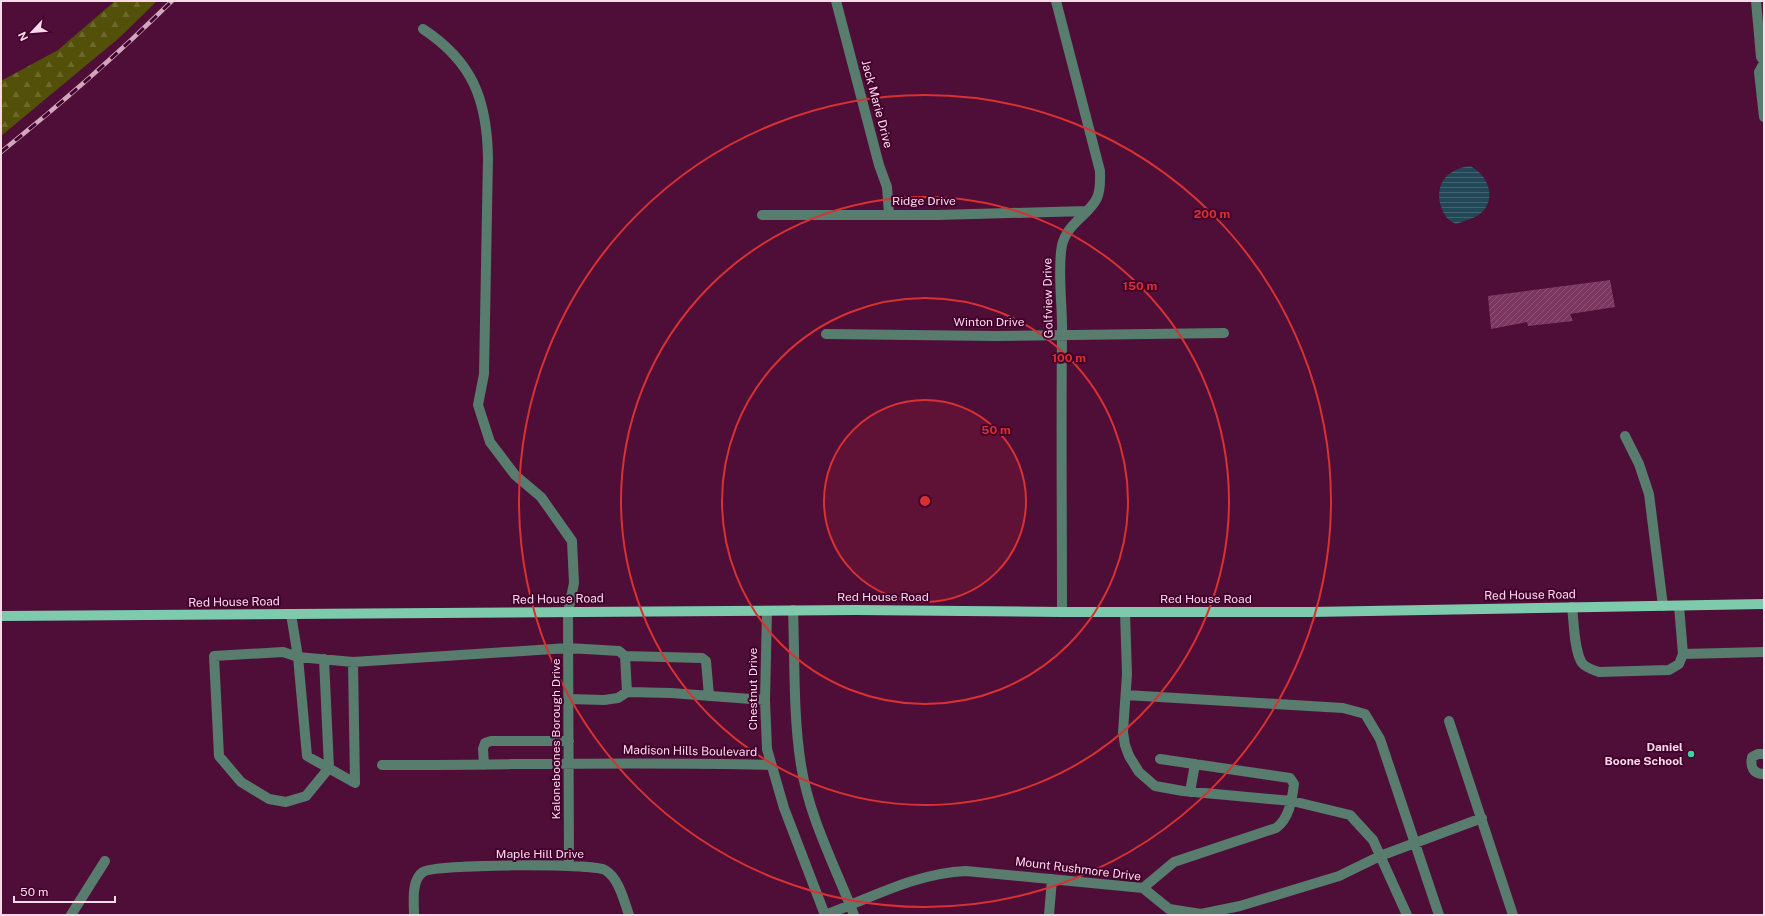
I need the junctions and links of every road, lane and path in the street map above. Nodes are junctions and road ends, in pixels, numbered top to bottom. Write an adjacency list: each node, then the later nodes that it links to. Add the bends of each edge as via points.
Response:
1 (836, 1): 8 (street, Jack Marie Drive, via 884,177)
2 (1056, 1): 7 (street, Golfview Drive, via 1100,171 1097,199)
3 (1756, 1): 5 (street, via 1761,57)
4 (423, 29): 20 (street, Kaloneboones Borough Drive, via 458,58 482,101 488,158 484,374 478,405 490,442 515,475 541,497 572,541 574,583)
5 (1764, 62): 6 (street, via 1759,72)
6 (1764, 117)
7 (1086, 211): 8 (street, Ridge Drive); 12 (street, Golfview Drive, via 1071,227 1061,249)
8 (889, 214): 9 (street, Ridge Drive)
9 (762, 215)
10 (1224, 333): 12 (street, Winton Drive)
11 (826, 334): 12 (street, Winton Drive)
12 (1062, 335): 21 (street, Golfview Drive)
13 (1625, 436): 15 (street, via 1640,464 1649,494)
14 (1764, 604): 16 (main road, Red House Road)
15 (1663, 606): 16 (main road, Red House Road); 17 (main road, Red House Road)
16 (1679, 606): 27 (street)
17 (1572, 607): 22 (main road, Red House Road, via 1311,612); 27 (street, via 1577,650 1582,663 1590,670 1669,670 1678,664)
18 (793, 610): 19 (main road, Red House Road); 21 (main road, Red House Road); 57 (street, via 797,733 801,766 817,821)
19 (767, 611): 20 (main road, Red House Road); 36 (street, Chestnut Drive)
20 (568, 612): 23 (main road, Red House Road); 25 (street, Kaloneboones Borough Drive)
21 (1062, 612): 22 (main road, Red House Road)
22 (1125, 612): 33 (street)
23 (291, 614): 24 (main road, Red House Road); 29 (street)
24 (1, 616)
25 (568, 648): 28 (street, via 619,651); 31 (street); 35 (street, Kaloneboones Borough Drive)
26 (1764, 652): 27 (street)
27 (1683, 654)
28 (625, 656): 32 (street); 34 (street, via 702,658 706,661)
29 (298, 657): 30 (street); 46 (street, via 307,756); 46 (street, via 283,652 214,656 219,756 241,782 269,799 286,802 306,796)
30 (324, 659): 31 (street); 46 (street)
31 (353, 662): 46 (street, via 355,783)
32 (627, 692): 34 (street); 35 (street, via 618,698 604,700)
33 (1126, 695): 48 (street, via 1125,745 1138,772 1155,786); 51 (street, via 1343,708 1365,714 1380,739)
34 (709, 696): 36 (street)
35 (569, 699): 38 (street, Kaloneboones Borough Drive)
36 (765, 700): 45 (street, Chestnut Drive, via 767,749)
37 (1449, 721): 50 (street)
38 (569, 741): 41 (street, Kaloneboones Borough Drive); 44 (street, via 491,741 486,743 483,749)
39 (1764, 754): 47 (street, via 1752,757 1751,764 1753,770)
40 (1160, 759): 42 (street)
41 (569, 764): 44 (street, Madison Hills Boulevard); 45 (street, Madison Hills Boulevard); 54 (street, Kaloneboones Borough Drive)
42 (1195, 764): 48 (street); 49 (street, via 1290,778 1294,784)
43 (382, 765): 44 (street, Madison Hills Boulevard)
44 (484, 765)
45 (771, 765): 61 (street, Madison Hills Boulevard, via 791,829)
46 (329, 768)
47 (1764, 774)
48 (1190, 792): 49 (street)
49 (1292, 801): 52 (street, via 1350,815 1372,840); 56 (street, via 1283,824 1174,862)
50 (1482, 818): 51 (street, Mount Rushmore Drive); 65 (street)
51 (1415, 844): 52 (street, Mount Rushmore Drive); 64 (street)
52 (1380, 856): 56 (street, Mount Rushmore Drive, via 1339,876 1240,906 1201,914 1169,909); 63 (street)
53 (105, 861): 58 (street)
54 (569, 866): 59 (street, Maple Hill Drive, via 434,868 423,872 415,885); 60 (street, Maple Hill Drive, via 605,870 612,877)
55 (1052, 879): 56 (street, Mount Rushmore Drive); 57 (street, Mount Rushmore Drive, via 981,872 952,872 926,877); 62 (street)
56 (1143, 888)
57 (852, 910): 61 (street, Mount Rushmore Drive)
58 (71, 915)
59 (414, 915)
60 (630, 915)
61 (825, 915)
62 (1048, 915)
63 (1407, 915)
64 (1439, 915)
65 (1513, 915)

